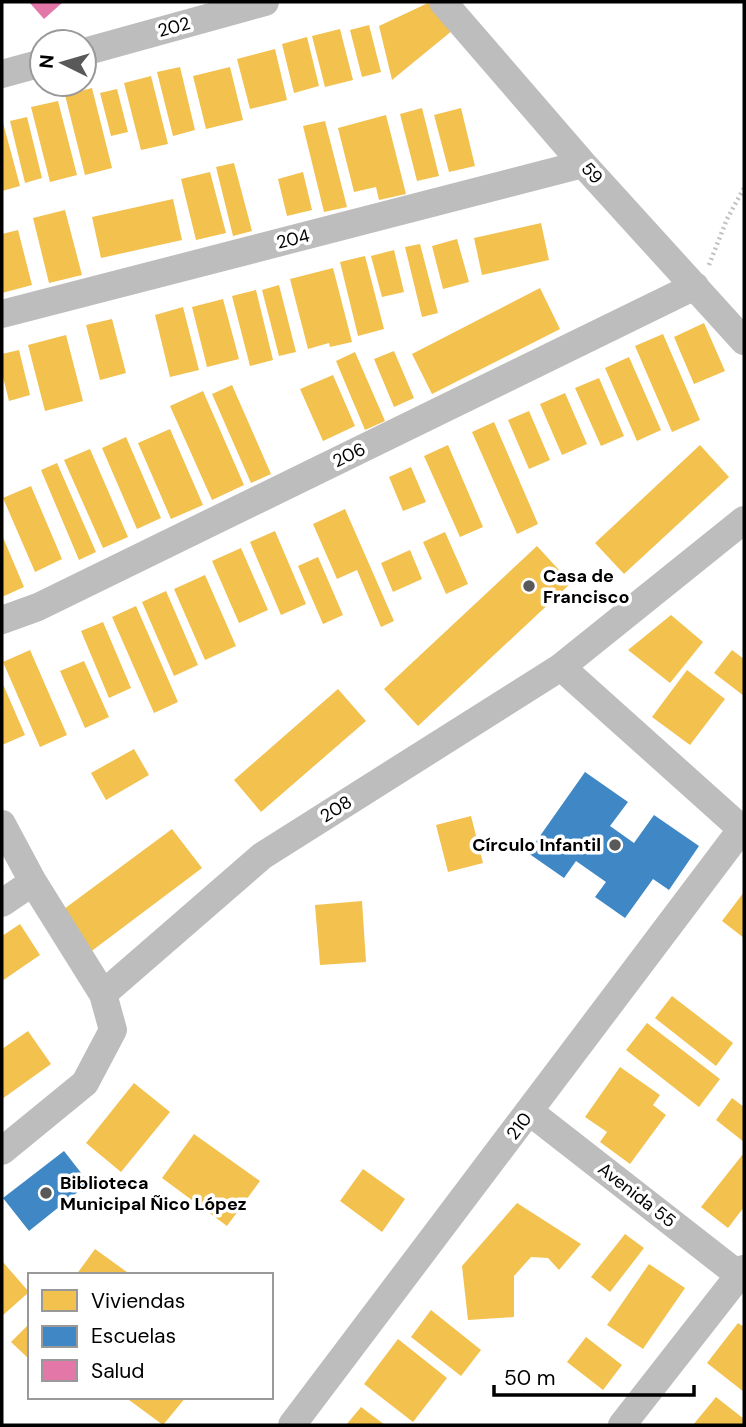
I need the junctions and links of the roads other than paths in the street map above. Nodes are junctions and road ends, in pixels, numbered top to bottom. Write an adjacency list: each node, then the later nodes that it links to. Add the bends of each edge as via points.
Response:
1 (265, 2): 3 (street, 202)
2 (443, 2): 6 (street, 59)
3 (98, 48)
4 (28, 67): 5 (street)
5 (2, 74)
6 (583, 164): 7 (street, 59); 8 (street, 204)
7 (695, 286): 9 (street, 59); 11 (street, 206, via 38,607)
8 (2, 314)
9 (744, 341)
10 (744, 520): 12 (street, 208)
11 (2, 620)
12 (561, 667): 14 (street); 17 (street, 208, via 262,856)
13 (2, 824): 15 (street)
14 (743, 829): 18 (street, 210)
15 (33, 882): 16 (street); 17 (street)
16 (2, 903)
17 (103, 994): 19 (street, via 113,1030 85,1083)
18 (530, 1112): 20 (street, Avenida 55); 21 (street, 210)
19 (2, 1151)
20 (743, 1275): 22 (street)
21 (292, 1425)
22 (622, 1425)

